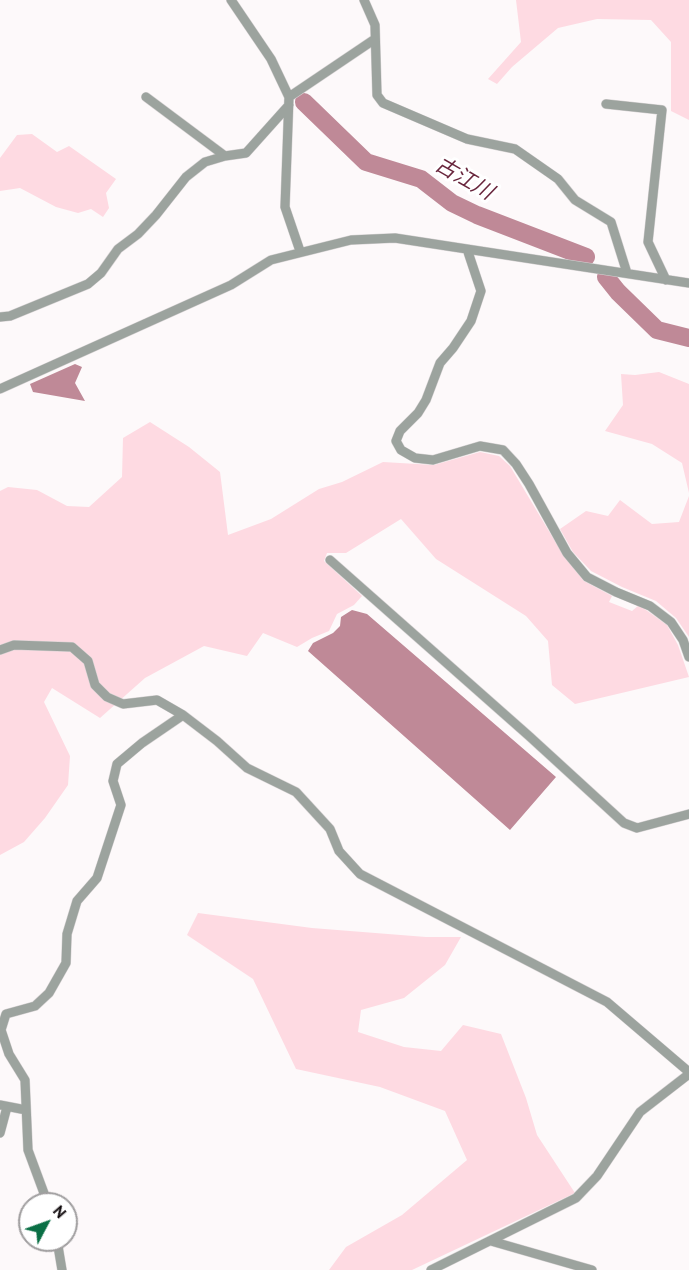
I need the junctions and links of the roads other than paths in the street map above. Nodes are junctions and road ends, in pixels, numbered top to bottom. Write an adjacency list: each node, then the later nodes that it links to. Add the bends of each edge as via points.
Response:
1 (231, 0): 5 (street, via 271,59)
2 (364, 0): 3 (street, via 375,25)
3 (375, 39): 5 (street); 10 (street, via 376,95 383,103 467,139 515,149 558,179 575,200 611,222)
4 (146, 97): 7 (street)
5 (289, 101): 7 (street, via 246,153); 9 (street, via 285,207)
6 (606, 104): 11 (street, via 662,110 648,242)
7 (225, 156): 13 (street, via 205,162 186,177 156,215 118,249 88,284)
8 (467, 249): 9 (street, via 395,238 351,240); 10 (street); 17 (street, via 481,291 471,321 441,363 418,413 400,431 396,441 401,450 415,458 433,460 480,446 502,450 516,464 567,553 587,577 657,611 671,622)
9 (300, 252): 14 (street, via 271,260 231,285)
10 (627, 273): 11 (street)
11 (666, 280): 12 (street)
12 (689, 283)
13 (0, 317)
14 (2, 385)
15 (330, 560): 19 (street, via 624,823 637,828)
16 (0, 650): 18 (street, via 14,645 72,647 88,661 95,685 107,697 123,704 157,700)
17 (689, 657)
18 (183, 715): 20 (street, via 247,768 296,792 330,829 339,851 360,874 607,1002); 22 (street, via 117,764 113,781 121,805 97,878 77,901 67,934 66,963 49,993 35,1006 6,1014 1,1030 25,1080)
19 (689, 814)
20 (689, 1073): 25 (street, via 640,1112 597,1176 576,1198)
21 (4, 1106): 22 (street); 23 (street)
22 (26, 1110): 24 (street, via 28,1150)
23 (0, 1133)
24 (44, 1192)
25 (490, 1241): 28 (street); 29 (street)
26 (59, 1252): 27 (street)
27 (62, 1270)
28 (431, 1270)
29 (592, 1270)

